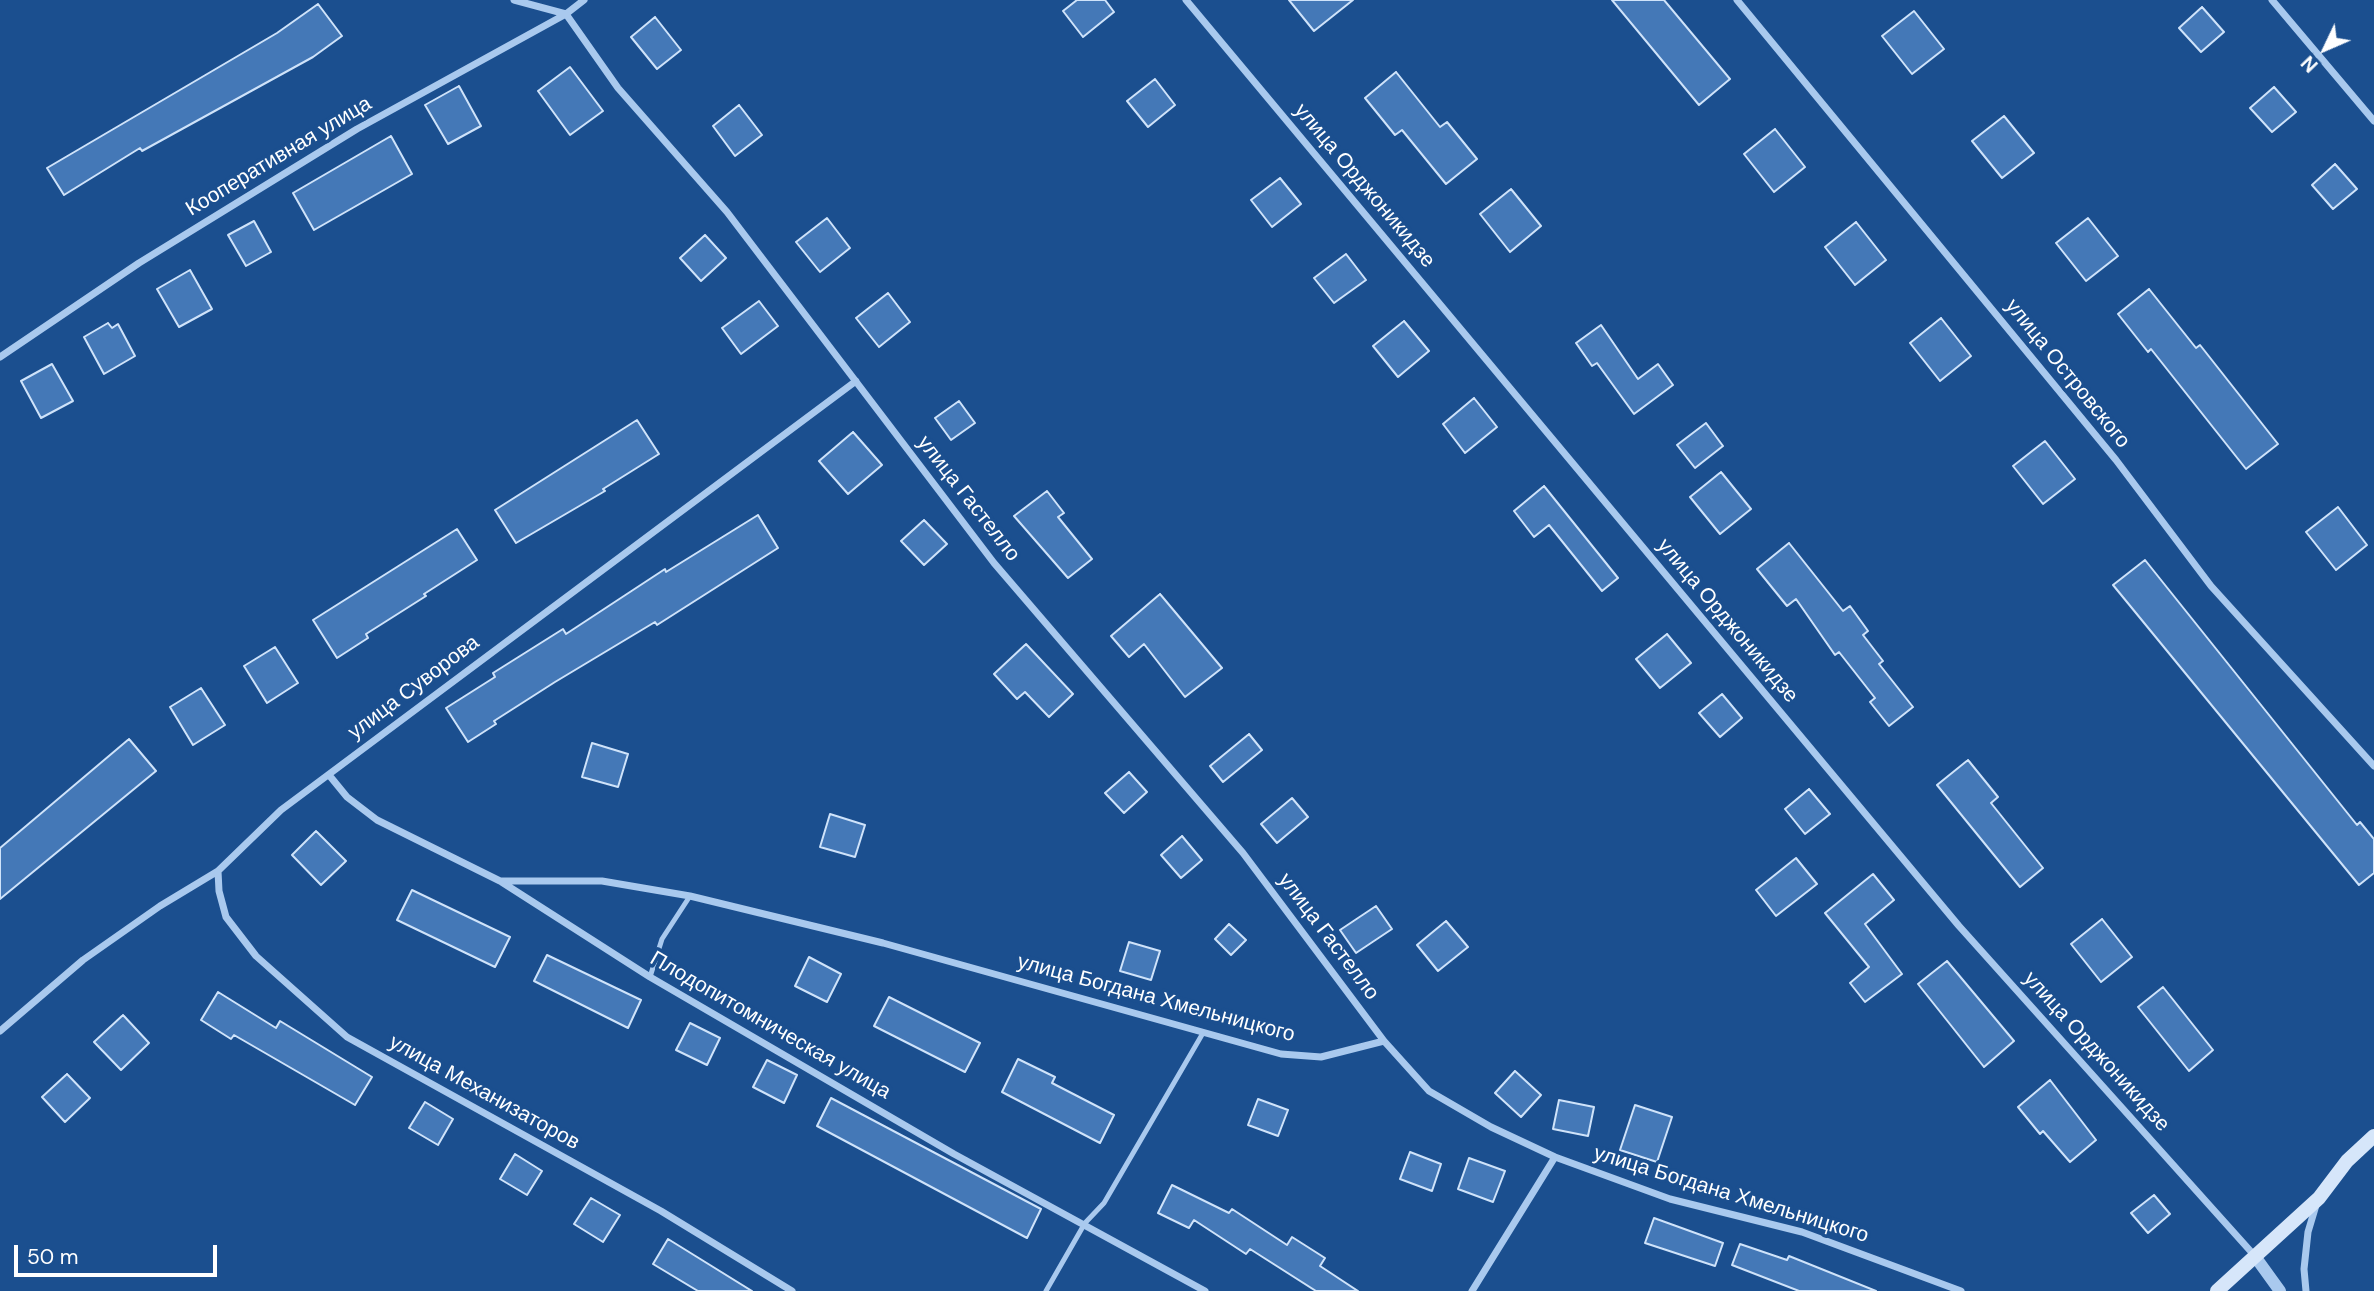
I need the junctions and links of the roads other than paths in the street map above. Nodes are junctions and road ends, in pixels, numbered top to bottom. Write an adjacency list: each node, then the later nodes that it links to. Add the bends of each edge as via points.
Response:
1 (514, 0): 6 (street)
2 (584, 0): 6 (street, Кооперативная улица)
3 (1186, 0): 23 (street, улица Орджоникидзе, via 1959,926)
4 (1737, 0): 10 (street, улица Островского, via 2116,460 2211,586)
5 (2272, 0): 7 (street)
6 (566, 14): 8 (street, Кооперативная улица, via 357,129 139,263); 9 (street, улица Гастелло, via 618,88 727,212)
7 (2374, 121)
8 (0, 357)
9 (856, 381): 11 (street, улица Суворова); 18 (street, улица Гастелло, via 994,563 1243,853)
10 (2374, 766)
11 (329, 775): 12 (street, улица Суворова, via 281,810); 13 (street, Плодопитомническая улица, via 347,797 377,820)
12 (218, 872): 16 (street, улица Суворова, via 83,960); 24 (street, улица Механизаторов, via 226,916 257,956 347,1037 661,1212)
13 (500, 881): 14 (street, улица Богдана Хмельницкого, via 602,881); 15 (street, Плодопитомническая улица)
14 (690, 896): 15 (lane, via 662,939); 17 (street, улица Богдана Хмельницкого, via 883,943)
15 (650, 977): 22 (street, Плодопитомническая улица, via 954,1154)
16 (0, 1031)
17 (1203, 1033): 18 (street, улица Богдана Хмельницкого, via 1281,1054 1321,1057); 22 (lane, via 1104,1203)
18 (1384, 1041): 20 (street, улица Богдана Хмельницкого, via 1429,1091 1491,1128)
19 (2374, 1136): 21 (main road, via 2347,1161)
20 (1555, 1157): 27 (street); 28 (street, улица Богдана Хмельницкого, via 1670,1199 1802,1232)
21 (2319, 1198): 23 (main road); 31 (street, via 2308,1232)
22 (1085, 1223): 25 (lane); 26 (street, Плодопитомническая улица)
23 (2253, 1255): 29 (main road); 30 (street)
24 (792, 1291)
25 (1046, 1291)
26 (1205, 1291)
27 (1472, 1291)
28 (1961, 1291)
29 (2217, 1291)
30 (2280, 1291)
31 (2306, 1291)

